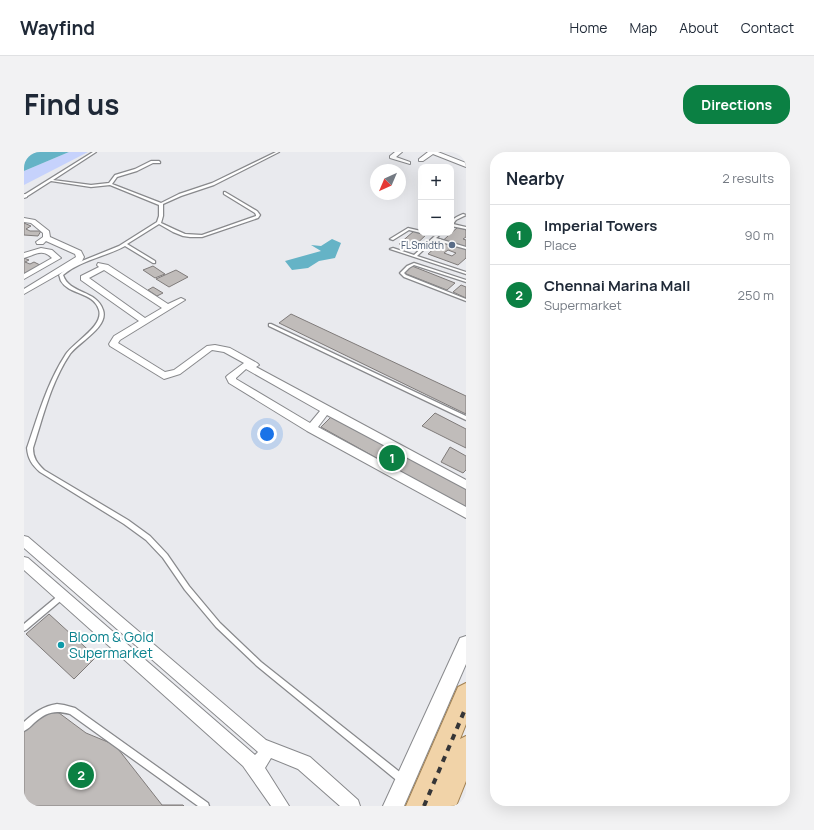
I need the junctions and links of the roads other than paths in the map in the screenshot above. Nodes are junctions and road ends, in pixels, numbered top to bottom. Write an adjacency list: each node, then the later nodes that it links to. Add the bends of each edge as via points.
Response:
1 (95, 152): 9 (lane)
2 (278, 152): 13 (lane, via 214,184)
3 (399, 152): 7 (street, via 392,157)
4 (433, 152): 5 (street); 8 (street)
5 (421, 160)
6 (159, 162): 10 (lane, via 152,162 116,176)
7 (408, 163)
8 (466, 165)
9 (50, 180): 10 (lane, via 91,186); 12 (lane)
10 (110, 184): 13 (lane)
11 (224, 194): 17 (lane, via 256,212 257,217 194,237)
12 (24, 196)
13 (161, 204): 17 (lane)
14 (464, 215): 16 (lane)
15 (24, 220): 22 (street, via 42,226 47,232)
16 (454, 221)
17 (159, 223): 25 (lane)
18 (454, 226): 19 (lane)
19 (466, 228)
20 (418, 231): 23 (lane, via 411,229)
21 (437, 236): 24 (lane)
22 (46, 238): 28 (street); 34 (street, via 78,253 80,257)
23 (392, 239)
24 (435, 239): 26 (lane); 29 (lane)
25 (124, 244): 30 (lane); 58 (lane, via 76,265 61,275 65,284 95,299 102,314 100,321 88,335 68,353 30,448 30,456 42,471 148,538 228,635 259,664)
26 (466, 248)
27 (392, 249): 29 (lane)
28 (26, 252): 32 (street, via 44,249 57,258)
29 (415, 256): 31 (lane)
30 (154, 262)
31 (466, 273)
32 (24, 278)
33 (466, 281): 36 (lane, via 414,264 402,273)
34 (24, 292)
35 (181, 300): 37 (street)
36 (466, 300)
37 (167, 307): 38 (street); 38 (street, via 103,266 84,278)
38 (144, 321): 43 (street, via 117,338 113,344 164,376 177,372 210,348 219,346)
39 (270, 325): 41 (lane)
40 (326, 410): 42 (street); 42 (street, via 247,366 230,377 232,381); 44 (street)
41 (466, 418)
42 (311, 428): 45 (street)
43 (466, 480)
44 (466, 484)
45 (466, 513)
46 (24, 541): 49 (street)
47 (24, 562): 48 (street)
48 (62, 596): 50 (lane); 51 (street)
49 (117, 621): 51 (street); 56 (street)
50 (24, 628)
51 (105, 633): 57 (street)
52 (466, 644): 58 (street)
53 (466, 695): 63 (main road)
54 (24, 727): 59 (lane, via 51,707 72,711)
55 (466, 749): 64 (main road)
56 (268, 750): 57 (street); 61 (street, via 304,763)
57 (256, 767): 60 (street)
58 (405, 781): 62 (street)
59 (205, 806)
60 (281, 806)
61 (352, 806)
62 (393, 806)
63 (419, 806)
64 (443, 806)

